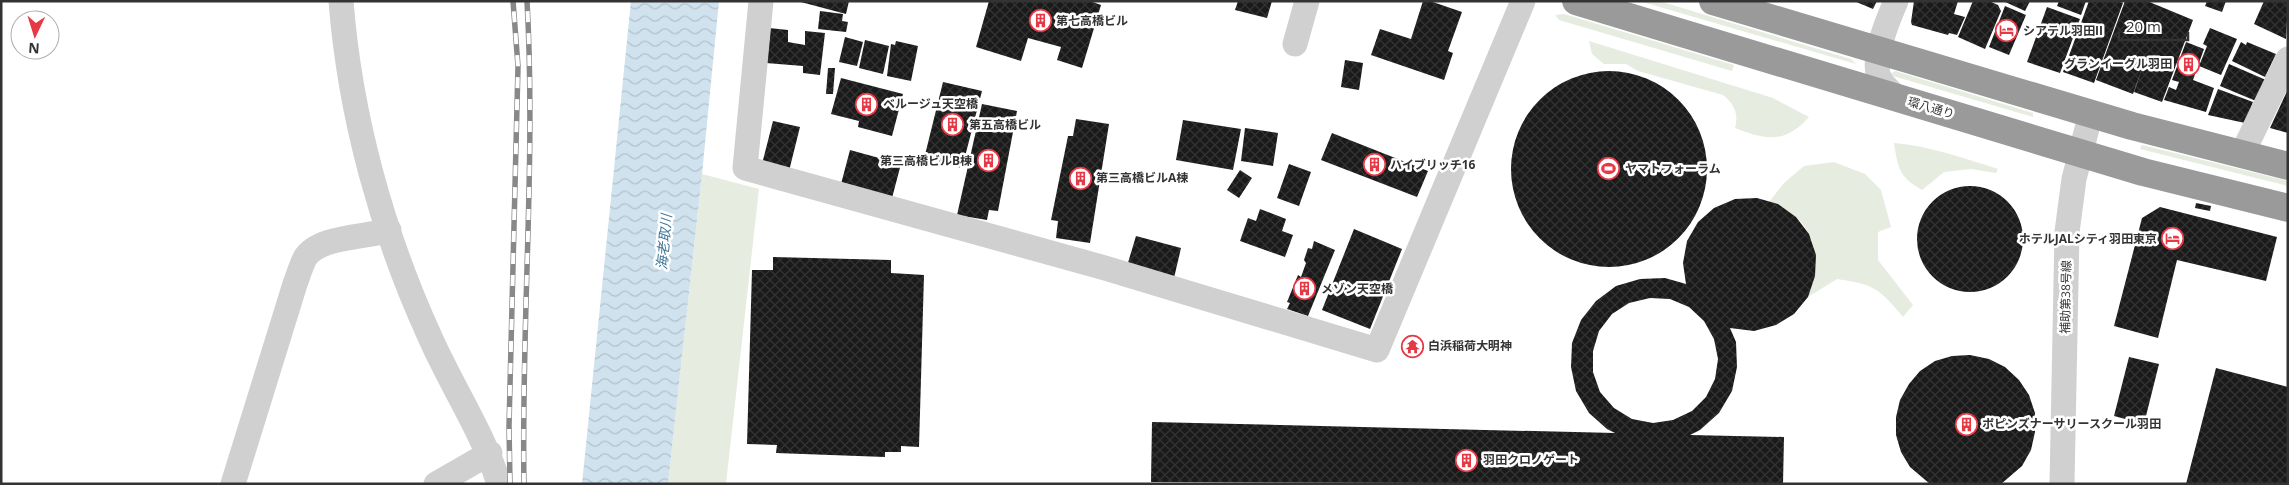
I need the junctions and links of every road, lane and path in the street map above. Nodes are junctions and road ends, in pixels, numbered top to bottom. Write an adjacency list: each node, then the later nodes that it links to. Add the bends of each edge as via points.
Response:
1 (341, 1): 17 (street, via 344,44 355,108)
2 (761, 1): 4 (street, via 745,168 1105,268 1378,350)
3 (1307, 1): 8 (street)
4 (1523, 1)
5 (1576, 1): 11 (highway, 環八通り)
6 (1713, 1): 9 (highway)
7 (1896, 1): 9 (street)
8 (1295, 44)
9 (1879, 50): 11 (street, via 1877,69 1880,80); 12 (highway)
10 (2288, 59): 14 (street)
11 (1897, 98): 13 (highway, 環八通り)
12 (2091, 113): 13 (street, 補助第38号線); 14 (highway)
13 (2079, 153): 16 (highway, 環八通り); 23 (street, 補助第38号線, via 2067,232)
14 (2242, 154): 15 (highway)
15 (2288, 166)
16 (2288, 208)
17 (389, 230): 18 (street, via 429,336); 19 (street, via 321,244 306,258)
18 (490, 453): 20 (street); 21 (street); 22 (street)
19 (233, 484)
20 (436, 484)
21 (499, 484)
22 (516, 484)
23 (2062, 484)

